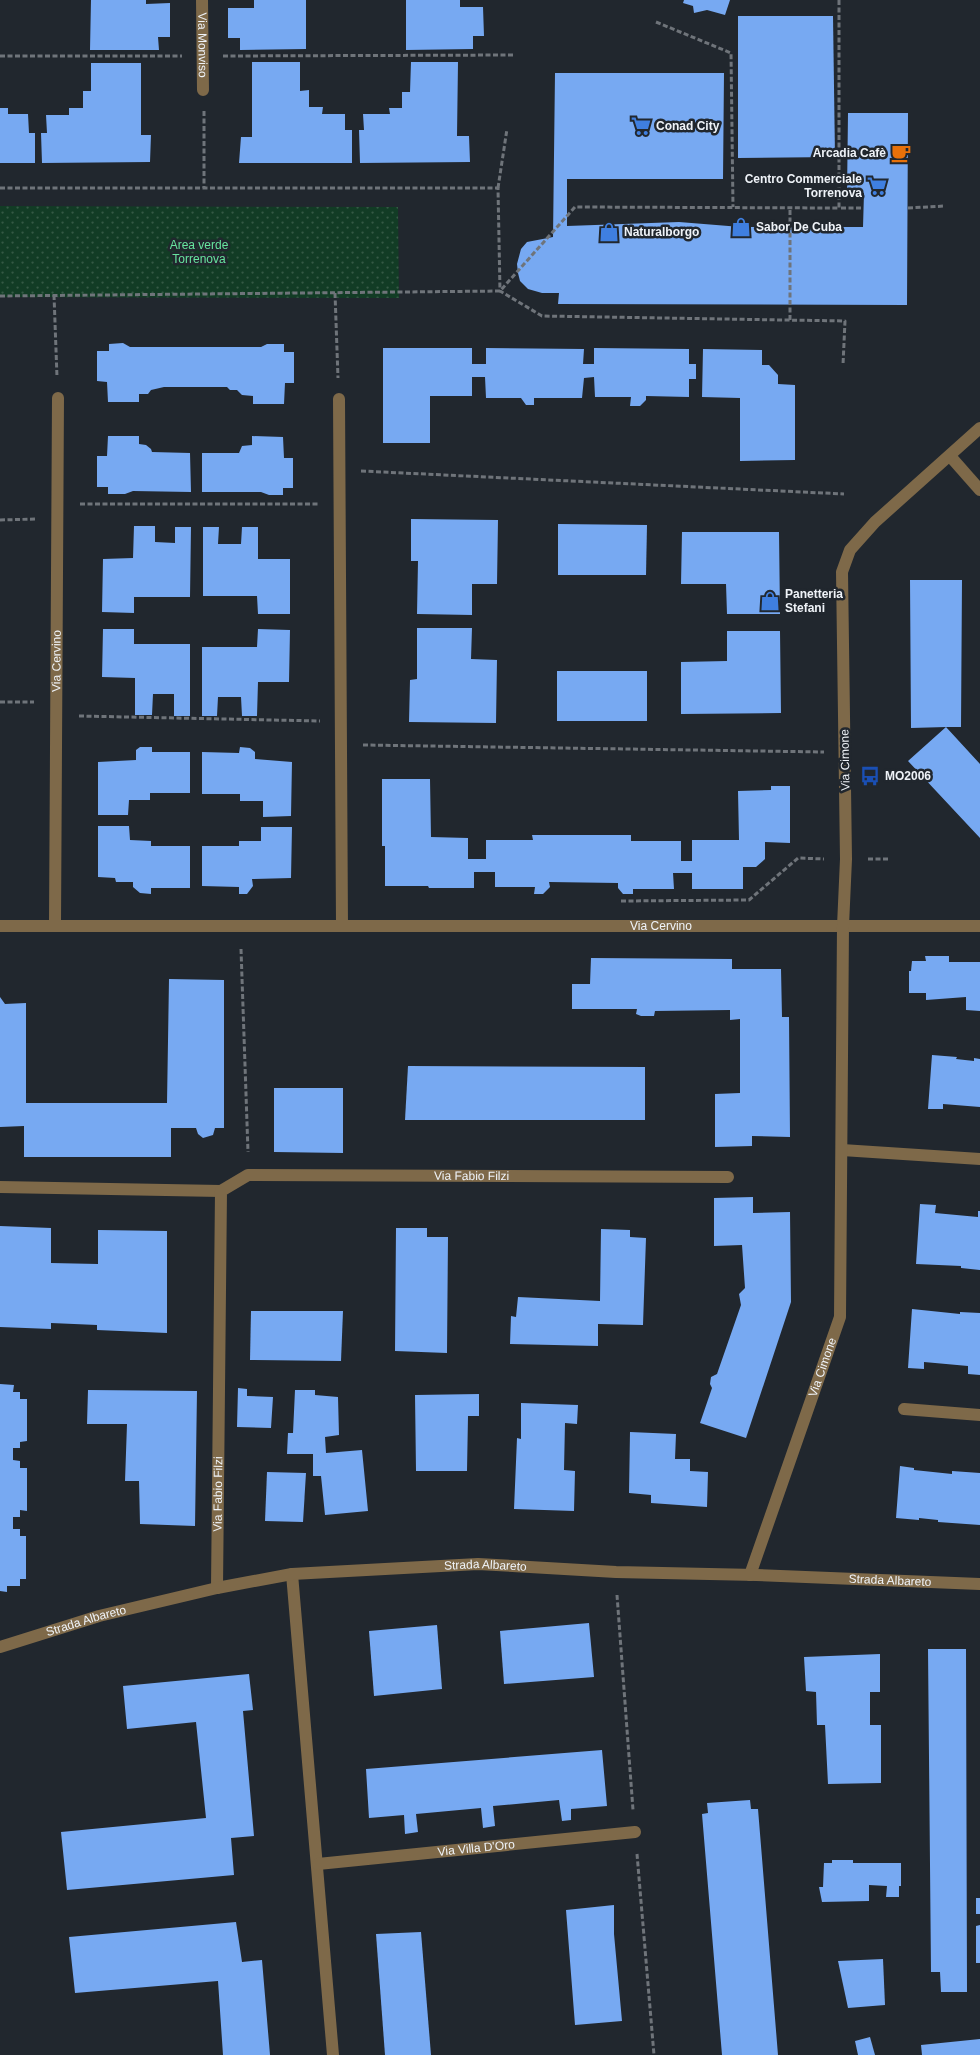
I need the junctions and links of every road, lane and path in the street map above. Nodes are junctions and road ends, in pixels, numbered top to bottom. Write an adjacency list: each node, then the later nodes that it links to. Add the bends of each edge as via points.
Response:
1 (202, 0): 6 (street, Via Monviso)
2 (839, 0): 15 (path)
3 (656, 22): 13 (path, via 731,53)
4 (514, 55): 6 (path)
5 (0, 56): 6 (path)
6 (203, 56): 7 (street, Via Monviso)
7 (204, 90): 10 (path)
8 (507, 129): 11 (path)
9 (0, 188): 10 (path)
10 (204, 188): 11 (path)
11 (498, 188): 18 (path)
12 (945, 206): 17 (path)
13 (733, 207): 14 (path); 18 (path, via 575,207)
14 (790, 207): 15 (path); 22 (path)
15 (839, 208): 16 (path)
16 (862, 208)
17 (908, 208)
18 (500, 291): 19 (path); 22 (path, via 542,316)
19 (335, 293): 20 (path); 25 (path)
20 (54, 295): 21 (path); 24 (path)
21 (0, 296)
22 (790, 320): 23 (path, via 845,321)
23 (843, 365)
24 (58, 398): 32 (street, Via Cervino)
25 (339, 399): 28 (street)
26 (980, 428): 27 (street, Via Cimone)
27 (950, 456): 29 (street); 38 (street, Via Cimone, via 875,522 850,550 844,565)
28 (339, 470): 30 (path); 31 (street)
29 (980, 490)
30 (844, 494)
31 (339, 504): 32 (path, via 81,503); 36 (street)
32 (57, 518): 33 (path); 35 (street, Via Cervino)
33 (0, 520)
34 (0, 702): 35 (path, via 33,701)
35 (57, 715): 36 (path); 42 (street, Via Cervino)
36 (340, 721): 37 (street)
37 (340, 745): 38 (path); 45 (street)
38 (844, 753): 40 (street, Via Cimone)
39 (888, 858): 40 (path)
40 (846, 859): 41 (path, via 798,858 749,900); 46 (street, Via Cimone)
41 (620, 901)
42 (55, 925): 43 (street, Via Cervino); 44 (street, Via Cervino)
43 (0, 926)
44 (240, 926): 45 (street, Via Cervino); 50 (path)
45 (342, 926): 46 (street, Via Cervino)
46 (843, 926): 47 (street, Via Cervino); 48 (street, Via Cimone)
47 (980, 926)
48 (842, 1150): 49 (street); 57 (street, Via Cimone, via 840,1317)
49 (980, 1159)
50 (248, 1175): 51 (street, Via Fabio Filzi); 53 (street, Via Fabio Filzi)
51 (728, 1177)
52 (0, 1187): 53 (street)
53 (220, 1191): 59 (street, Via Fabio Filzi)
54 (904, 1409): 55 (street)
55 (980, 1415)
56 (292, 1574): 57 (street, Strada Albareto, via 478,1564); 59 (street, Strada Albareto); 62 (street)
57 (750, 1575): 58 (street, Strada Albareto)
58 (980, 1584)
59 (217, 1588): 60 (street, Strada Albareto, via 98,1616)
60 (0, 1647)
61 (635, 1832): 62 (street, Via Villa D'Oro)
62 (318, 1864): 63 (street)
63 (333, 2055)

